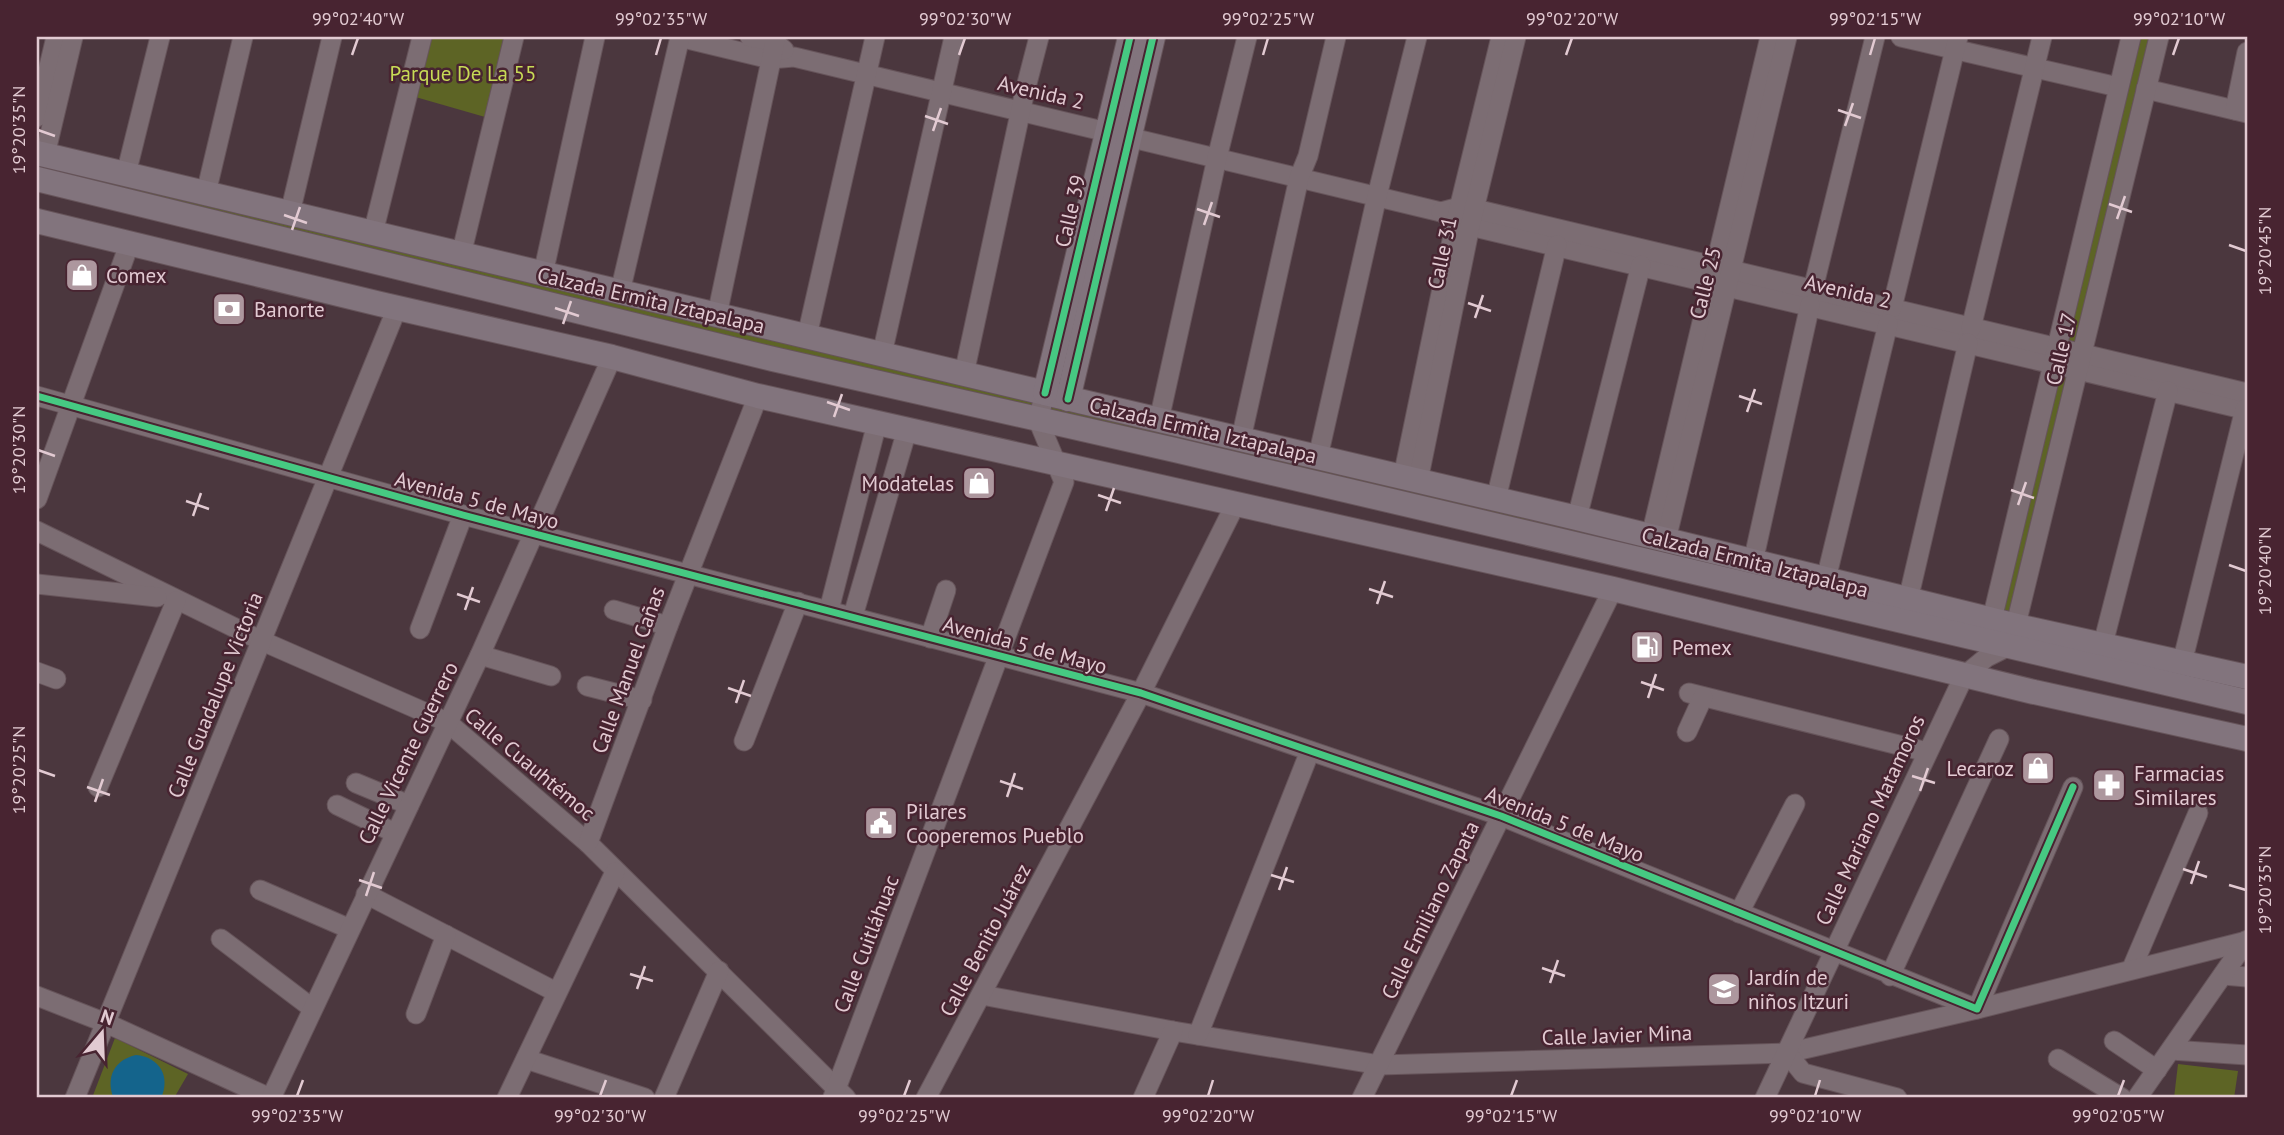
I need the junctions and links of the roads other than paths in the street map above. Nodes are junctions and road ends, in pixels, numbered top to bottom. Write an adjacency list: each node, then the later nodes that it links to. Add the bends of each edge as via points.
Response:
1 (56, 37): 38 (street)
2 (73, 37): 40 (street)
3 (160, 37): 42 (street)
4 (243, 37): 45 (street)
5 (332, 37): 47 (street)
6 (422, 37): 50 (street)
7 (514, 37): 53 (street)
8 (595, 37): 55 (street)
9 (680, 37): 29 (street, Avenida 2); 57 (street)
10 (750, 37): 29 (street, Avenida 2)
11 (875, 37): 32 (street)
12 (954, 37): 35 (street)
13 (1039, 37): 36 (street)
14 (1130, 37): 39 (main road, Calle 39)
15 (1153, 37): 39 (main road, Calle 39)
16 (1247, 37): 41 (street)
17 (1336, 37): 43 (street)
18 (1417, 37): 46 (street)
19 (1501, 37): 48 (street, Calle 31)
20 (1517, 37): 48 (street, Calle 31)
21 (1770, 37): 56 (street, Calle 25)
22 (1787, 37): 56 (street, Calle 25)
23 (1875, 37): 58 (street)
24 (1901, 37): 28 (street)
25 (2042, 37): 31 (street)
26 (2130, 37): 33 (street, Calle 17)
27 (2159, 37): 34 (street, Calle 17)
28 (1957, 43): 31 (street); 61 (street)
29 (774, 46): 32 (street, Avenida 2, via 794,57); 60 (street)
30 (2247, 52): 37 (street)
31 (2034, 68): 33 (street); 62 (street)
32 (866, 75): 35 (street, Avenida 2); 63 (street)
33 (2118, 87): 65 (street, Calle 17)
34 (2146, 89): 37 (street); 67 (street, Calle 17)
35 (940, 93): 36 (street, Avenida 2); 64 (street)
36 (1020, 110): 39 (street, Avenida 2); 68 (street)
37 (2241, 112)
38 (37, 117)
39 (1118, 133): 41 (street, Avenida 2); 72 (main road, Calle 39)
40 (41, 154): 42 (main road, Calzada Ermita Iztapalapa)
41 (1217, 158): 43 (street, Avenida 2); 75 (street)
42 (126, 174): 45 (main road, Calzada Ermita Iztapalapa)
43 (1299, 178): 46 (street, Avenida 2); 79 (street)
44 (37, 179): 76 (main road, Calzada Ermita Iztapalapa, via 733,350)
45 (206, 193): 47 (main road, Calzada Ermita Iztapalapa)
46 (1377, 197): 48 (street, Avenida 2); 80 (street)
47 (290, 214): 50 (main road, Calzada Ermita Iztapalapa)
48 (1460, 215): 52 (street, Avenida 2); 56 (street, Avenida 2); 83 (street, Calle 31)
49 (37, 220): 51 (main road)
50 (373, 233): 53 (main road, Calzada Ermita Iztapalapa)
51 (130, 242): 59 (main road); 74 (street)
52 (1557, 245): 54 (street, Avenida 2); 85 (street)
53 (461, 255): 55 (main road, Calzada Ermita Iztapalapa)
54 (1641, 265): 56 (street, Avenida 2); 88 (street)
55 (543, 274): 57 (main road, Calzada Ermita Iztapalapa)
56 (1722, 276): 58 (street, Avenida 2); 91 (street, Calle 25)
57 (621, 292): 60 (main road, Calzada Ermita Iztapalapa)
58 (1811, 297): 61 (street, Avenida 2); 92 (street)
59 (397, 308): 66 (main road); 82 (street, Calle Guadalupe Victoria)
60 (717, 315): 63 (main road, Calzada Ermita Iztapalapa)
61 (1890, 316): 62 (street, Avenida 2); 94 (street)
62 (1969, 335): 65 (street, Avenida 2); 99 (street)
63 (807, 336): 64 (main road, Calzada Ermita Iztapalapa)
64 (881, 354): 68 (main road, Calzada Ermita Iztapalapa)
65 (2055, 356): 67 (street, Avenida 2); 108 (street, Calle 17)
66 (612, 357): 71 (main road); 90 (street, Calle Vicente Guerrero)
67 (2082, 362): 69 (street, Avenida 2); 73 (street, Avenida 2); 106 (street, Calle 17)
68 (964, 374): 72 (main road, Calzada Ermita Iztapalapa)
69 (2168, 391): 73 (street, Avenida 2); 110 (street)
70 (37, 396): 74 (street, Avenida 5 de Mayo)
71 (758, 396): 77 (main road); 93 (street, Calle Manuel Cañas)
72 (1056, 396): 75 (main road, Calzada Ermita Iztapalapa); 76 (street, Calle 39)
73 (2247, 404): 113 (street)
74 (70, 405): 82 (street, Avenida 5 de Mayo); 84 (street)
75 (1159, 420): 79 (main road, Calzada Ermita Iztapalapa)
76 (1050, 422): 81 (street, Calle 39); 108 (main road, Calzada Ermita Iztapalapa)
77 (877, 424): 78 (main road); 102 (street)
78 (907, 430): 81 (main road); 103 (street)
79 (1241, 439): 80 (main road, Calzada Ermita Iztapalapa)
80 (1318, 457): 83 (main road, Calzada Ermita Iztapalapa)
81 (1054, 463): 86 (main road); 112 (street, Calle Cuitláhuac, via 1064,482)
82 (328, 478): 87 (street, Avenida 5 de Mayo); 109 (street, Calle Guadalupe Victoria)
83 (1411, 479): 85 (main road, Calzada Ermita Iztapalapa)
84 (37, 499)
85 (1496, 499): 88 (main road, Calzada Ermita Iztapalapa)
86 (1237, 503): 96 (main road); 120 (street, Calle Benito Juárez)
87 (463, 515): 90 (street, Avenida 5 de Mayo); 105 (street)
88 (1577, 518): 91 (main road, Calzada Ermita Iztapalapa)
89 (37, 531): 98 (street, Calle Cuauhtémoc)
90 (535, 534): 93 (street, Avenida 5 de Mayo); 111 (street, Calle Vicente Guerrero)
91 (1659, 538): 92 (main road, Calzada Ermita Iztapalapa)
92 (1753, 562): 94 (main road, Calzada Ermita Iztapalapa)
93 (689, 574): 100 (street, Avenida 5 de Mayo); 104 (street, Calle Manuel Cañas)
94 (1826, 579): 99 (main road, Calzada Ermita Iztapalapa)
95 (37, 584): 98 (street)
96 (1613, 589): 116 (main road); 137 (street, Calle Emiliano Zapata)
97 (946, 590): 107 (street)
98 (174, 599): 109 (street, Calle Cuauhtémoc); 131 (street)
99 (1908, 600): 108 (main road, Calzada Ermita Iztapalapa)
100 (798, 602): 102 (street, Avenida 5 de Mayo); 127 (street)
101 (614, 610): 104 (street)
102 (829, 610): 103 (street, Avenida 5 de Mayo)
103 (853, 616): 107 (street, Avenida 5 de Mayo)
104 (668, 626): 121 (street, Calle Manuel Cañas)
105 (420, 629)
106 (2014, 636): 108 (main road, Calzada Ermita Iztapalapa); 108 (street); 110 (main road, Calzada Ermita Iztapalapa); 122 (main road, Calzada Ermita Iztapalapa)
107 (930, 638): 112 (street, Avenida 5 de Mayo)
108 (1989, 639): 116 (street)
109 (262, 641): 123 (street, Calle Cuauhtémoc); 160 (street, Calle Guadalupe Victoria)
110 (2103, 644): 113 (main road, Calzada Ermita Iztapalapa)
111 (480, 655): 115 (street, Calle Vicente Guerrero); 123 (street, Calle Vicente Guerrero)
112 (1000, 656): 120 (street, Avenida 5 de Mayo); 171 (street, Calle Cuitláhuac)
113 (2182, 663): 117 (main road, Calzada Ermita Iztapalapa)
114 (37, 672): 118 (street)
115 (551, 676)
116 (1964, 676): 126 (main road); 129 (street, Calle Mariano Matamoros)
117 (2247, 677)
118 (56, 679)
119 (587, 686): 121 (street)
120 (1141, 693): 128 (street, Avenida 5 de Mayo); 155 (street, Calle Benito Juárez)
121 (642, 700): 139 (street, Calle Manuel Cañas)
122 (2247, 702)
123 (447, 722): 135 (street, Calle Vicente Guerrero); 139 (street, Calle Cuauhtémoc)
124 (1687, 732): 129 (street, via 1696,695)
125 (1999, 739): 152 (street)
126 (2247, 739)
127 (744, 741)
128 (1310, 751): 137 (street, Avenida 5 de Mayo); 162 (street)
129 (1927, 752): 148 (street, Calle Mariano Matamoros)
130 (356, 783): 135 (street)
131 (98, 787)
132 (2073, 787): 158 (street)
133 (1795, 804): 143 (street)
134 (337, 805): 138 (street)
135 (409, 805): 138 (street, Calle Vicente Guerrero)
136 (2198, 813): 149 (street)
137 (1501, 816): 143 (street, Avenida 5 de Mayo); 169 (street, Calle Emiliano Zapata)
138 (395, 833): 142 (street, Calle Vicente Guerrero)
139 (588, 843): 140 (street, Calle Cuauhtémoc)
140 (615, 872): 150 (street, Calle Cuauhtémoc); 154 (street)
141 (260, 890): 144 (street)
142 (366, 894): 144 (street, Calle Vicente Guerrero); 145 (street)
143 (1739, 912): 148 (street, Avenida 5 de Mayo)
144 (350, 929): 157 (street, Calle Vicente Guerrero)
145 (446, 935): 154 (street); 159 (street)
146 (221, 939): 157 (street)
147 (2247, 941): 149 (street, Calle Javier Mina); 151 (street)
148 (1835, 952): 152 (street, Avenida 5 de Mayo); 165 (street, Calle Mariano Matamoros)
149 (2133, 968): 158 (street, Calle Javier Mina)
150 (719, 971): 171 (street, Calle Cuauhtémoc); 177 (street)
151 (2223, 975): 153 (street); 164 (street)
152 (1890, 976): 158 (street, Avenida 5 de Mayo)
153 (2247, 977)
154 (556, 992): 167 (street)
155 (982, 995): 161 (street, Calle Javier Mina); 178 (street, Calle Benito Juárez)
156 (37, 996): 160 (street)
157 (312, 1008): 174 (street, Calle Vicente Guerrero)
158 (1977, 1009): 165 (street, Calle Javier Mina)
159 (416, 1014)
160 (106, 1023): 173 (street, Calle Guadalupe Victoria); 174 (street)
161 (1173, 1031): 162 (street, Calle Javier Mina); 179 (street)
162 (1198, 1035): 169 (street, Calle Javier Mina)
163 (2114, 1041): 170 (street)
164 (2171, 1050): 166 (street); 170 (street)
165 (1787, 1053): 169 (street, Calle Javier Mina); 172 (street, via 1803,1073); 181 (street, Calle Mariano Matamoros)
166 (2247, 1055)
167 (526, 1059): 175 (street); 176 (street)
168 (2058, 1059): 182 (street)
169 (1380, 1065): 180 (street, Calle Emiliano Zapata)
170 (2157, 1070): 183 (street)
171 (838, 1095)
172 (1883, 1097)
173 (75, 1098)
174 (270, 1098)
175 (507, 1098)
176 (645, 1098)
177 (664, 1098)
178 (926, 1098)
179 (1143, 1098)
180 (1362, 1098)
181 (1765, 1098)
182 (2122, 1098)
183 (2137, 1098)

